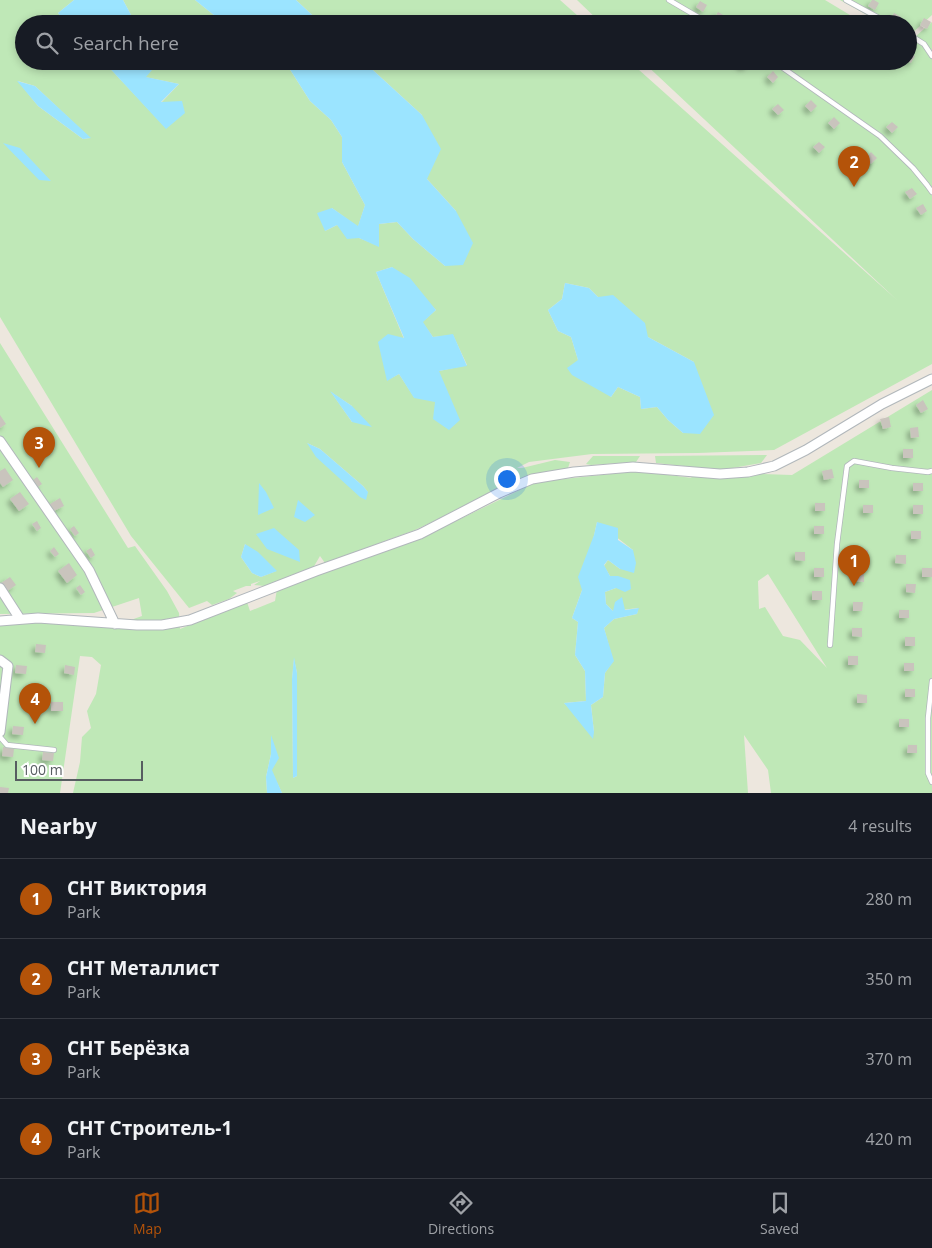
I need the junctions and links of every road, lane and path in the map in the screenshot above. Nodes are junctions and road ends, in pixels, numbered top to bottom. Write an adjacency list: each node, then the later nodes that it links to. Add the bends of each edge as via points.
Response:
1 (669, 0): 3 (lane)
2 (846, 0): 4 (lane)
3 (695, 15)
4 (874, 15)
5 (917, 40): 6 (lane)
6 (932, 56)
7 (785, 70): 8 (lane, via 880,136)
8 (932, 192)
9 (932, 379): 15 (street, via 774,466 720,474 633,467 532,479 420,534 190,620 162,625)
10 (0, 441): 15 (street, via 89,570)
11 (932, 471): 16 (lane, via 854,461 847,466 837,544)
12 (0, 588): 13 (street)
13 (20, 618): 14 (street); 15 (street)
14 (0, 621)
15 (115, 624)
16 (830, 644)
17 (0, 660): 19 (street, via 8,666)
18 (932, 681): 22 (lane, via 928,718 928,773)
19 (0, 732)
20 (0, 738): 21 (lane, via 7,745)
21 (54, 750)
22 (932, 782)

